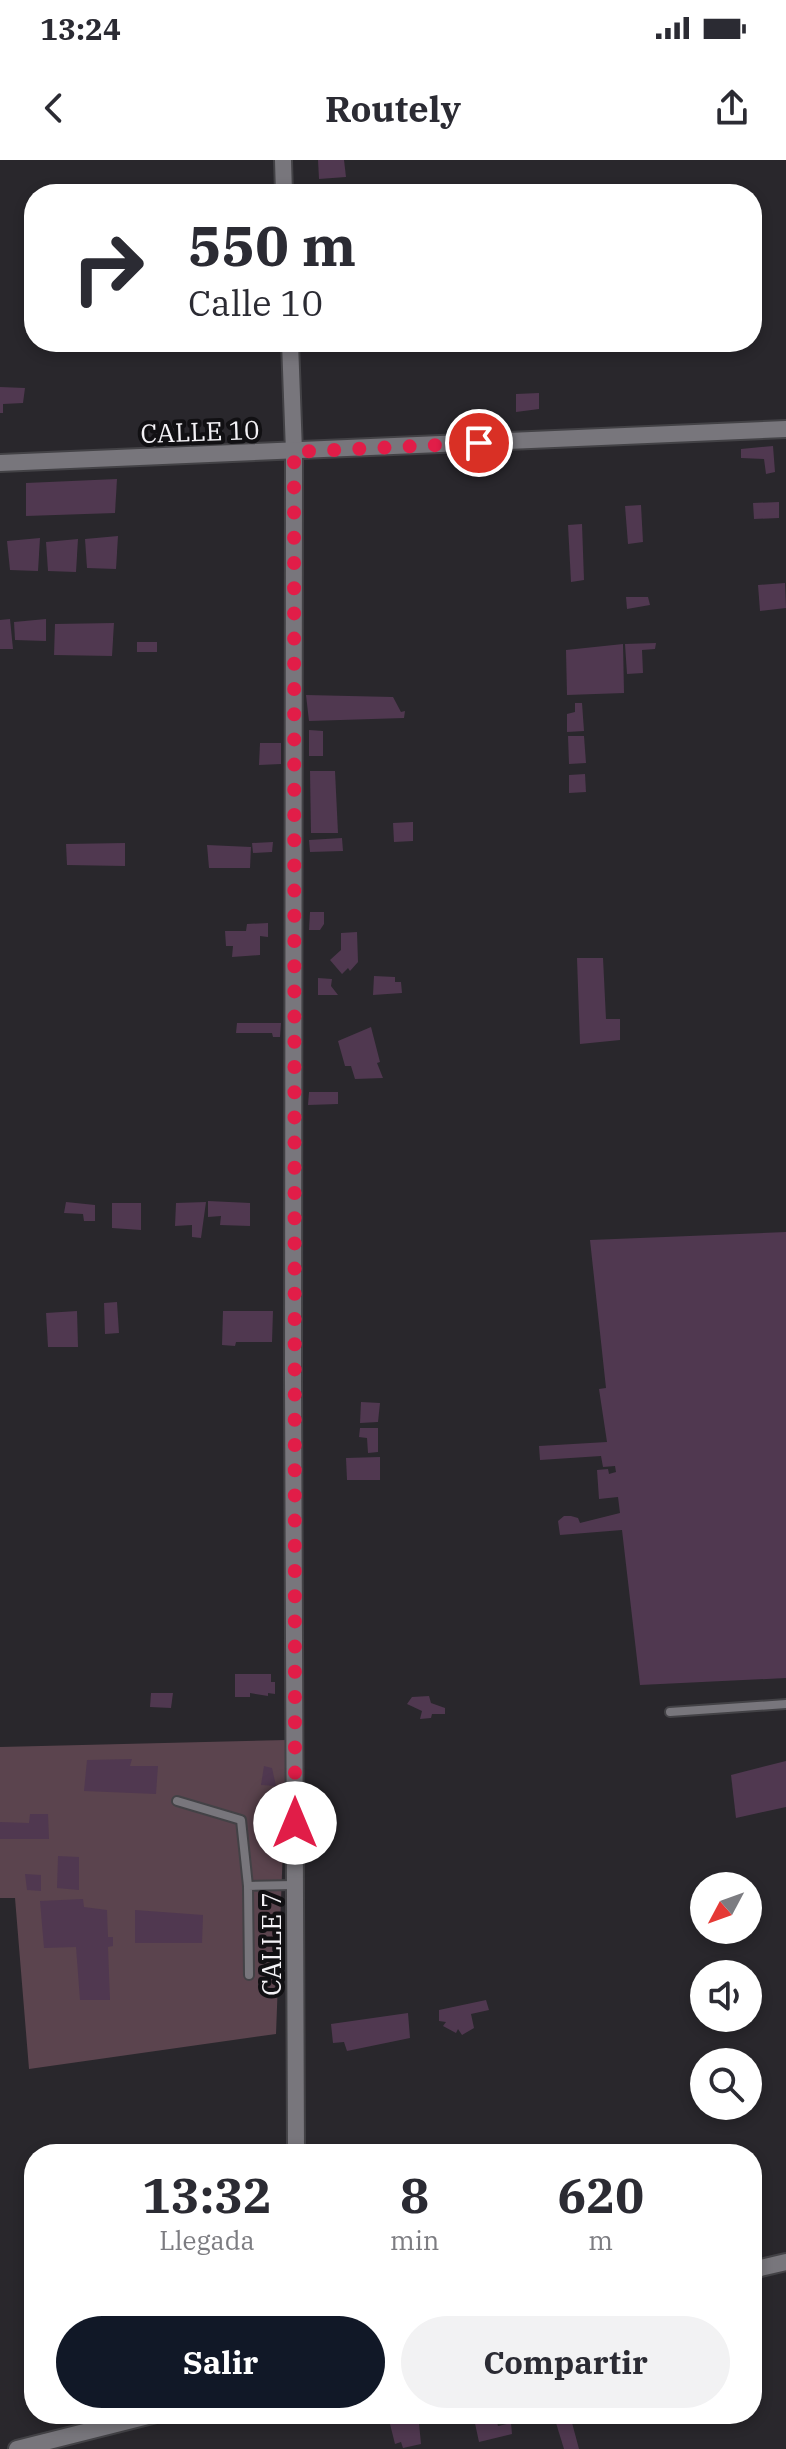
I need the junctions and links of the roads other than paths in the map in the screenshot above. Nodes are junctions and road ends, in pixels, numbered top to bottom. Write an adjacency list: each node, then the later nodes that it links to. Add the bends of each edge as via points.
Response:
1 (283, 160): 2 (street)
2 (284, 184)
3 (290, 352): 5 (street, CALLE 7)
4 (786, 429): 5 (street, CALLE 10)
5 (294, 452): 6 (street, CALLE 10); 10 (street, CALLE 7)
6 (0, 463)
7 (786, 1704): 8 (lane)
8 (670, 1712)
9 (177, 1801): 11 (lane, via 241,1820)
10 (295, 1885): 11 (lane); 13 (street, CALLE 7)
11 (248, 1886): 12 (lane)
12 (249, 1975)
13 (296, 2144)
14 (786, 2262): 15 (street)
15 (762, 2268)
16 (116, 2424): 17 (street)
17 (17, 2449)

